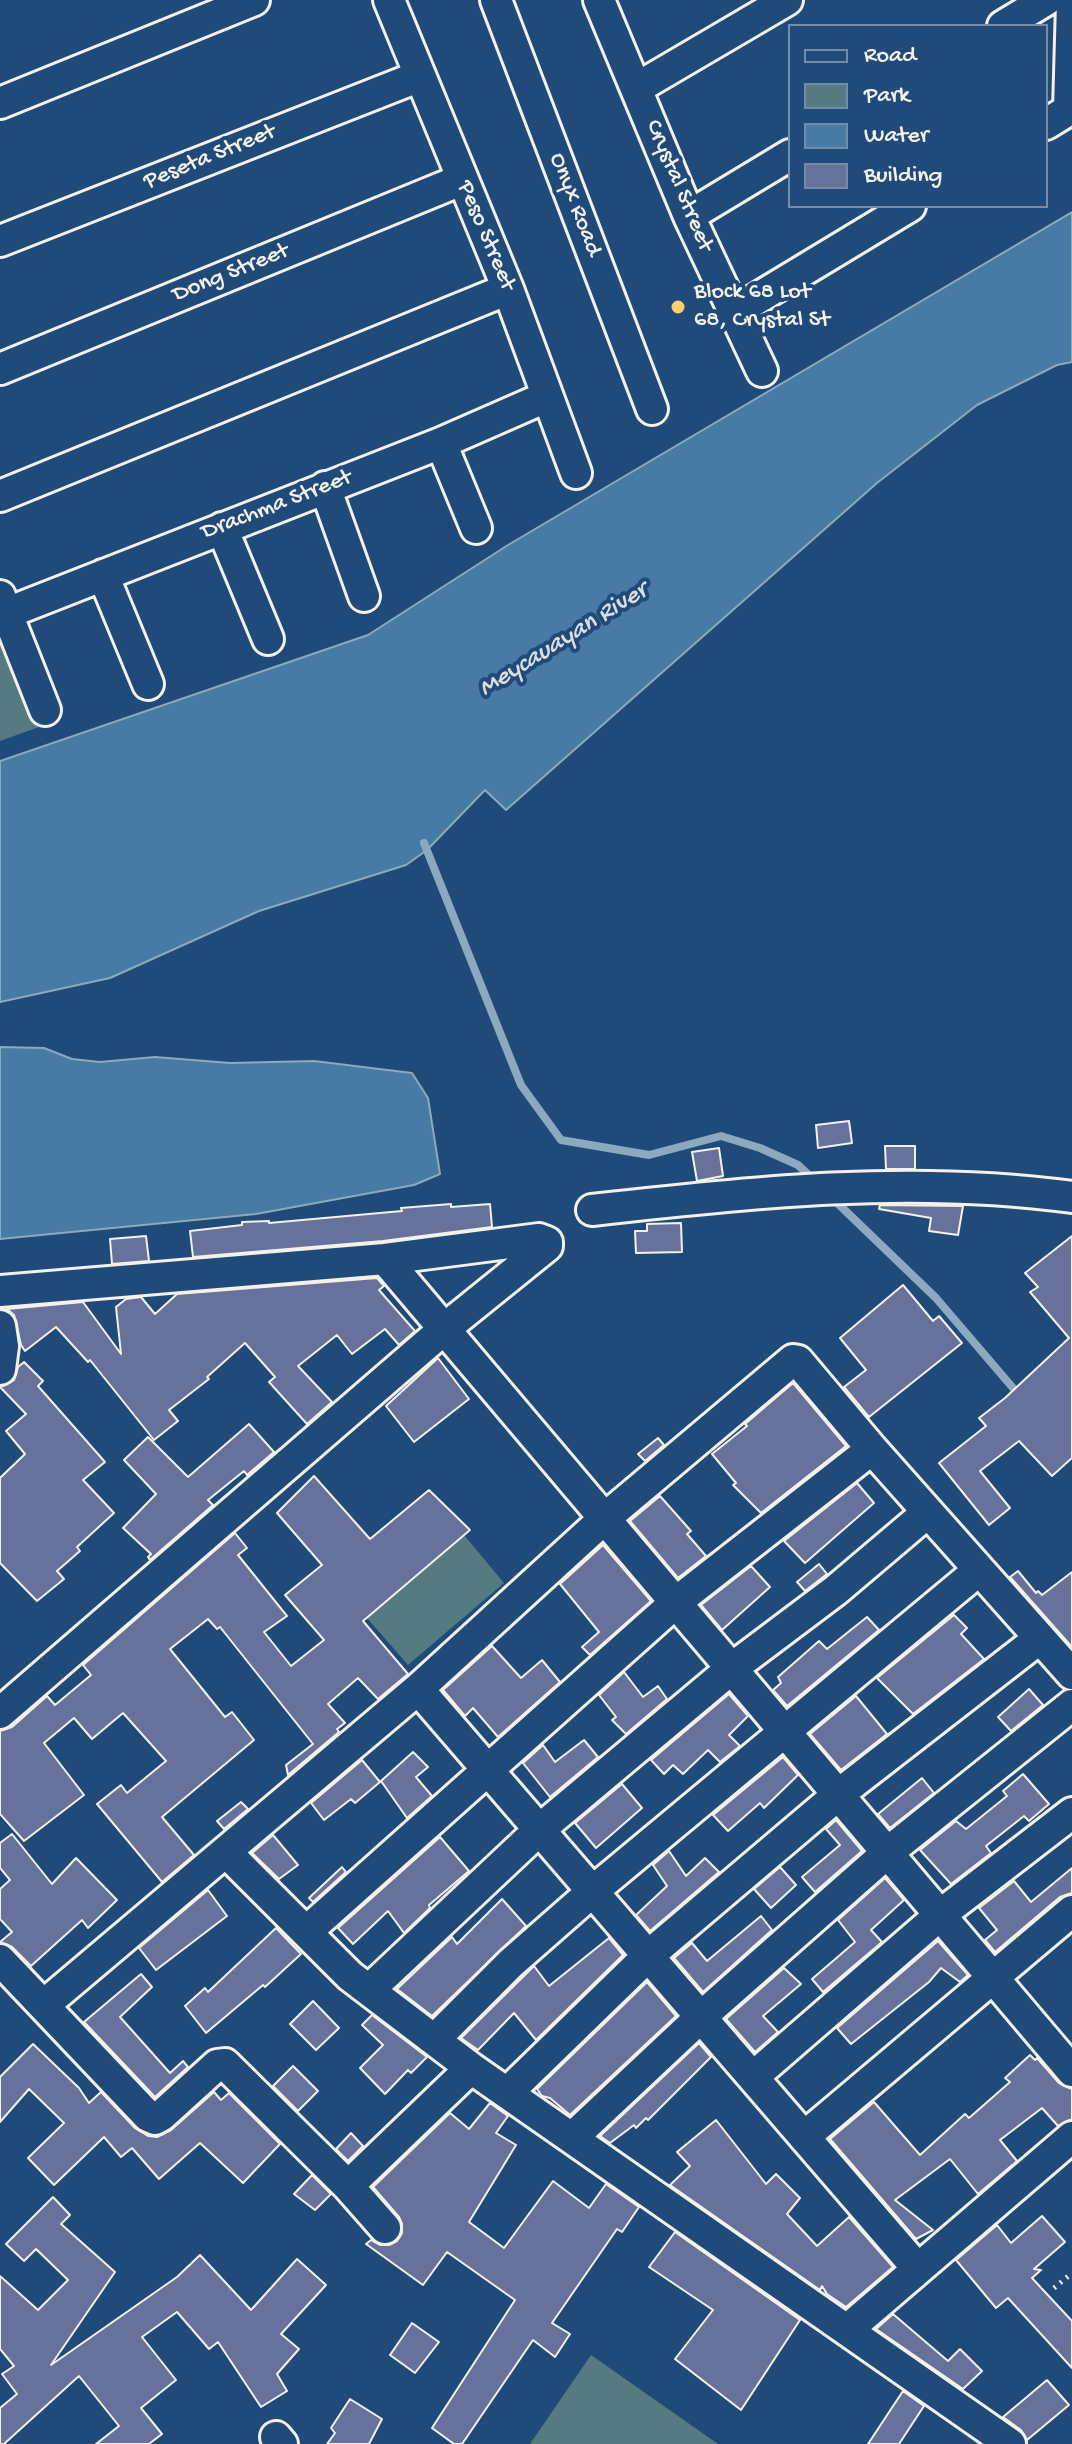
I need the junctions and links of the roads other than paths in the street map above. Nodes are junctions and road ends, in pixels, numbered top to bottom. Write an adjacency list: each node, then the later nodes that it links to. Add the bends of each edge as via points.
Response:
1 (254, 0): 11 (street)
2 (389, 0): 9 (street, Peso Street)
3 (496, 0): 23 (street, Onyx Road)
4 (599, 0): 10 (street, Crystal Street)
5 (787, 0): 10 (street)
6 (1046, 0): 8 (street)
7 (1072, 3): 12 (street)
8 (1006, 24)
9 (420, 76): 14 (street, Peso Street); 17 (street, Peseta Street)
10 (637, 88): 16 (street, Crystal Street)
11 (0, 103)
12 (1062, 114)
13 (788, 156): 16 (street)
14 (461, 180): 18 (street, Peso Street); 20 (street, Dong Street)
15 (907, 208): 19 (street)
16 (689, 216): 19 (street, Crystal Street)
17 (0, 241)
18 (508, 289): 22 (street, Peso Street); 27 (street)
19 (733, 313): 21 (street, Crystal Street)
20 (0, 369)
21 (762, 371)
22 (546, 397): 24 (street, Drachma Street); 25 (street, Peso Street)
23 (652, 409)
24 (441, 443): 26 (street, Drachma Street); 29 (street)
25 (576, 473)
26 (325, 487): 28 (street, Drachma Street); 31 (street)
27 (0, 496)
28 (222, 528): 30 (street, Drachma Street); 33 (street)
29 (476, 528)
30 (103, 575): 32 (street, Drachma Street); 34 (street)
31 (364, 596)
32 (4, 605): 35 (street)
33 (268, 639)
34 (148, 684)
35 (45, 710)
36 (1072, 1197): 37 (street, via 1009,1188 873,1187 730,1194)
37 (592, 1210)
38 (385, 1259): 39 (street); 41 (street); 41 (street, via 547,1242 545,1250)
39 (0, 1291)
40 (0, 1326): 42 (street)
41 (443, 1330): 45 (street); 53 (street)
42 (0, 1369)
43 (872, 1449): 44 (street); 45 (street, via 793,1360); 47 (street)
44 (928, 1512): 46 (street); 49 (street)
45 (604, 1519): 47 (street); 51 (street)
46 (979, 1570): 48 (street); 54 (street)
47 (675, 1603): 49 (street); 55 (street)
48 (1040, 1638): 50 (street); 56 (street)
49 (731, 1669): 54 (street); 58 (street)
50 (1072, 1674)
51 (418, 1689): 55 (street); 59 (street)
52 (1072, 1705): 60 (street)
53 (0, 1713)
54 (785, 1733): 56 (street); 61 (street)
55 (488, 1770): 58 (street); 64 (street)
56 (839, 1794): 60 (street); 65 (street)
57 (1072, 1813): 63 (street)
58 (539, 1830): 61 (street); 68 (street)
59 (227, 1853): 64 (street); 69 (street)
60 (887, 1853): 63 (street); 70 (street)
61 (593, 1891): 65 (street); 71 (street)
62 (1072, 1911): 67 (street)
63 (940, 1915): 67 (street); 74 (street)
64 (306, 1932): 68 (street)
65 (648, 1956): 70 (street); 75 (street)
66 (0, 1960): 69 (street)
67 (993, 1977): 73 (street); 77 (street)
68 (369, 1990): 71 (street)
69 (44, 2005): 79 (street, via 148,2116 155,2119 217,2065 225,2064)
70 (702, 2016): 74 (street); 76 (street)
71 (435, 2039): 72 (street)
72 (471, 2068): 75 (street); 79 (street)
73 (1072, 2071)
74 (753, 2077): 77 (street)
75 (508, 2092): 76 (street)
76 (573, 2137): 82 (street)
77 (804, 2137): 81 (street)
78 (1072, 2137): 81 (street)
79 (348, 2186): 80 (street)
80 (385, 2228)
81 (918, 2269): 82 (street)
82 (847, 2330): 83 (street)
83 (1010, 2444)

